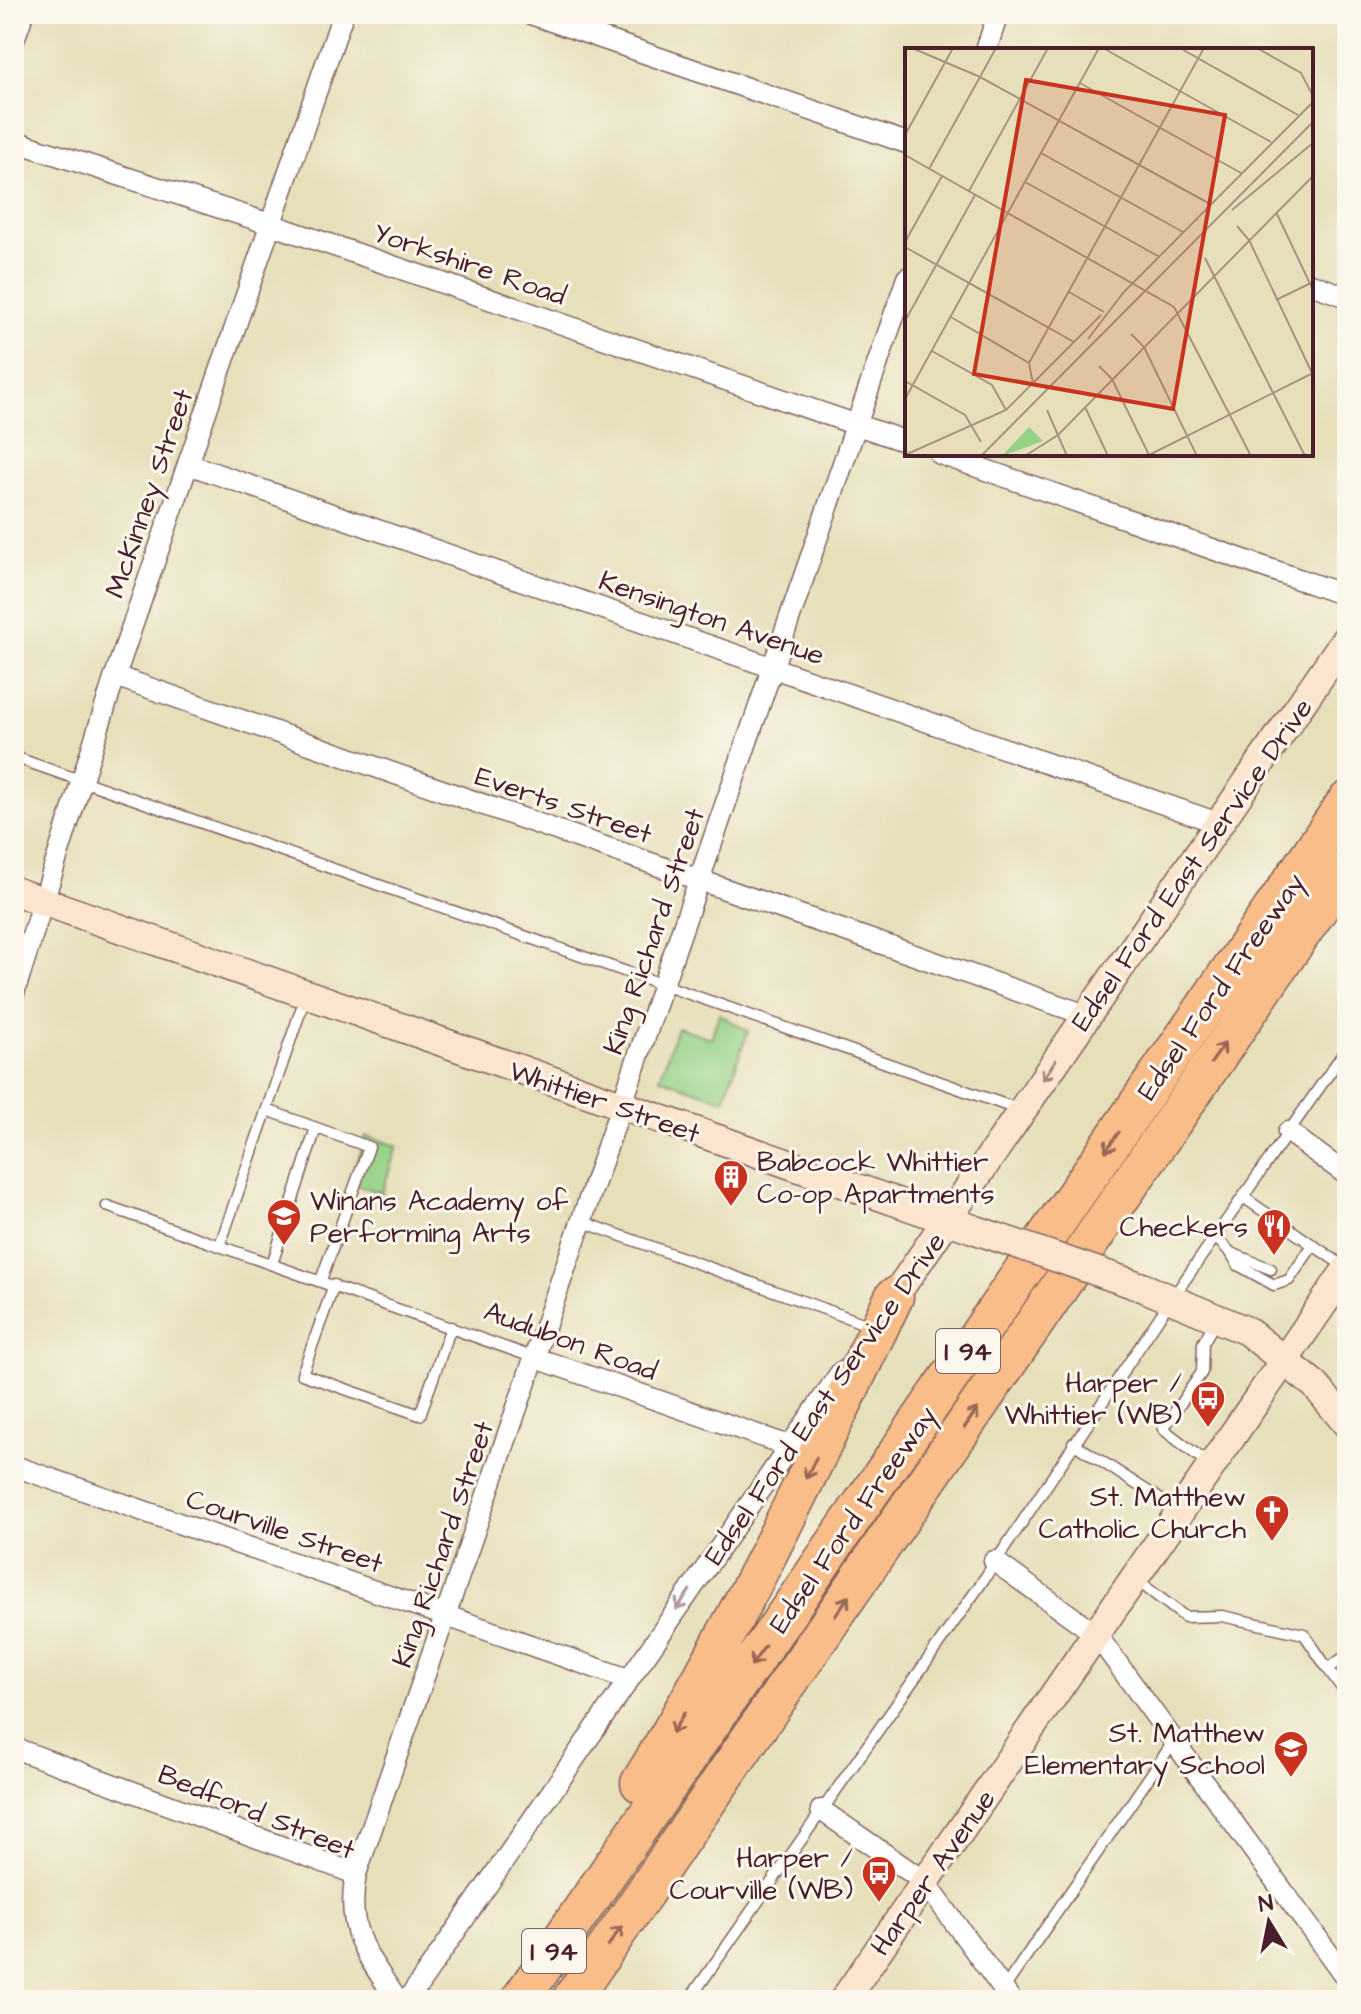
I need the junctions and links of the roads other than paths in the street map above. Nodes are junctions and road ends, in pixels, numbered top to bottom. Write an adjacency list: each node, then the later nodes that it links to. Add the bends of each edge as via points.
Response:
1 (23, 14): 5 (street)
2 (343, 14): 9 (street, McKinney Street)
3 (531, 14): 8 (street)
4 (998, 14): 6 (street)
5 (14, 40)
6 (987, 48)
7 (14, 141): 9 (street, Yorkshire Road)
8 (905, 142)
9 (270, 224): 13 (street, Yorkshire Road); 16 (street, McKinney Street)
10 (905, 284): 13 (street, King Richard Street)
11 (1313, 285): 12 (street)
12 (1347, 297)
13 (857, 425): 14 (street, Yorkshire Road); 19 (street, King Richard Street)
14 (905, 441)
15 (946, 456): 17 (street)
16 (188, 464): 19 (street, Kensington Avenue); 20 (street, McKinney Street)
17 (1347, 596)
18 (1347, 637): 24 (street, Edsel Ford East Service Drive)
19 (773, 668): 24 (street, Kensington Avenue); 26 (street, King Richard Street)
20 (115, 676): 22 (street, McKinney Street); 26 (street, Everts Street)
21 (14, 757): 22 (lane)
22 (80, 781): 28 (street, McKinney Street); 29 (lane)
23 (1347, 801): 78 (highway, Edsel Ford Freeway / I 94, one-way to 78)
24 (1218, 823): 32 (street, Edsel Ford East Service Drive)
25 (1347, 867): 84 (highway, Edsel Ford Freeway / I 94, one-way to 25)
26 (700, 881): 29 (street, King Richard Street); 32 (street, Everts Street)
27 (14, 891): 28 (street, Whittier Street)
28 (41, 902): 30 (street, McKinney Street); 31 (street, Whittier Street)
29 (664, 986): 34 (street, King Richard Street); 36 (lane)
30 (14, 993)
31 (306, 995): 34 (street, Whittier Street); 35 (lane)
32 (1086, 1015): 36 (street, Edsel Ford East Service Drive, one-way to 36)
33 (1347, 1048): 38 (lane)
34 (622, 1107): 42 (street, King Richard Street); 43 (street, Whittier Street)
35 (267, 1110): 37 (lane); 45 (lane)
36 (1022, 1110): 43 (street, Edsel Ford East Service Drive)
37 (316, 1128): 48 (lane); 51 (lane, via 369,1147)
38 (1288, 1132): 39 (street); 40 (lane)
39 (1347, 1175)
40 (1243, 1197): 44 (lane); 46 (lane)
41 (107, 1206): 45 (lane, Audubon Road)
42 (583, 1222): 54 (lane); 57 (street, King Richard Street)
43 (960, 1224): 53 (street, Whittier Street, bridge); 54 (street, Edsel Ford East Service Drive)
44 (1212, 1242): 47 (lane); 53 (lane)
45 (220, 1245): 48 (lane, Audubon Road)
46 (1313, 1245): 47 (lane, via 1281,1284 1274,1285 1238,1265); 50 (lane)
47 (1231, 1253): 49 (lane)
48 (272, 1264): 51 (lane, Audubon Road)
49 (1271, 1269)
50 (1347, 1269): 58 (street, Harper Avenue)
51 (321, 1280): 52 (lane, Audubon Road)
52 (334, 1285): 56 (lane, Audubon Road); 56 (lane, via 302,1374 420,1415)
53 (1171, 1300): 55 (street, Whittier Street); 60 (lane)
54 (884, 1312): 61 (street, Edsel Ford East Service Drive); 78 (highway, one-way to 78, via 821,1448 682,1716 589,1868)
55 (1217, 1318): 58 (street, Whittier Street, via 1247,1331); 63 (lane, via 1203,1343 1202,1372 1163,1429)
56 (451, 1327): 57 (lane, Audubon Road)
57 (536, 1358): 61 (street, Audubon Road); 67 (street, King Richard Street)
58 (1284, 1360): 59 (street, Whittier Street, via 1315,1385); 63 (street, Harper Avenue)
59 (1347, 1424)
60 (1073, 1443): 64 (lane); 65 (lane)
61 (789, 1446): 71 (street, Edsel Ford East Service Drive, one-way to 71)
62 (14, 1466): 67 (street, Courville Street)
63 (1212, 1466): 64 (street, Harper Avenue)
64 (1180, 1512): 66 (street, Harper Avenue)
65 (994, 1561): 68 (street); 75 (lane)
66 (1134, 1579): 68 (street, Harper Avenue); 70 (lane, via 1185,1617 1222,1616 1304,1634)
67 (446, 1616): 71 (street, Courville Street); 76 (street, King Richard Street)
68 (1096, 1634): 73 (street); 77 (street, Harper Avenue)
69 (1347, 1655): 70 (lane)
70 (1328, 1669): 72 (lane)
71 (628, 1679): 82 (street, Edsel Ford East Service Drive)
72 (1347, 1695)
73 (1174, 1741): 79 (street); 80 (lane)
74 (14, 1748): 76 (street, Bedford Street)
75 (821, 1810): 77 (street); 85 (lane)
76 (356, 1874): 81 (street, Bedford Street, via 354,1923 362,1946)
77 (925, 1882): 80 (street); 86 (street, Harper Avenue)
78 (588, 1901): 83 (highway, Edsel Ford Freeway / I 94)
79 (1347, 1979)
80 (1003, 1997)
81 (397, 2000)
82 (408, 2000)
83 (520, 2000)
84 (571, 2000)
85 (689, 2000)
86 (844, 2000)

